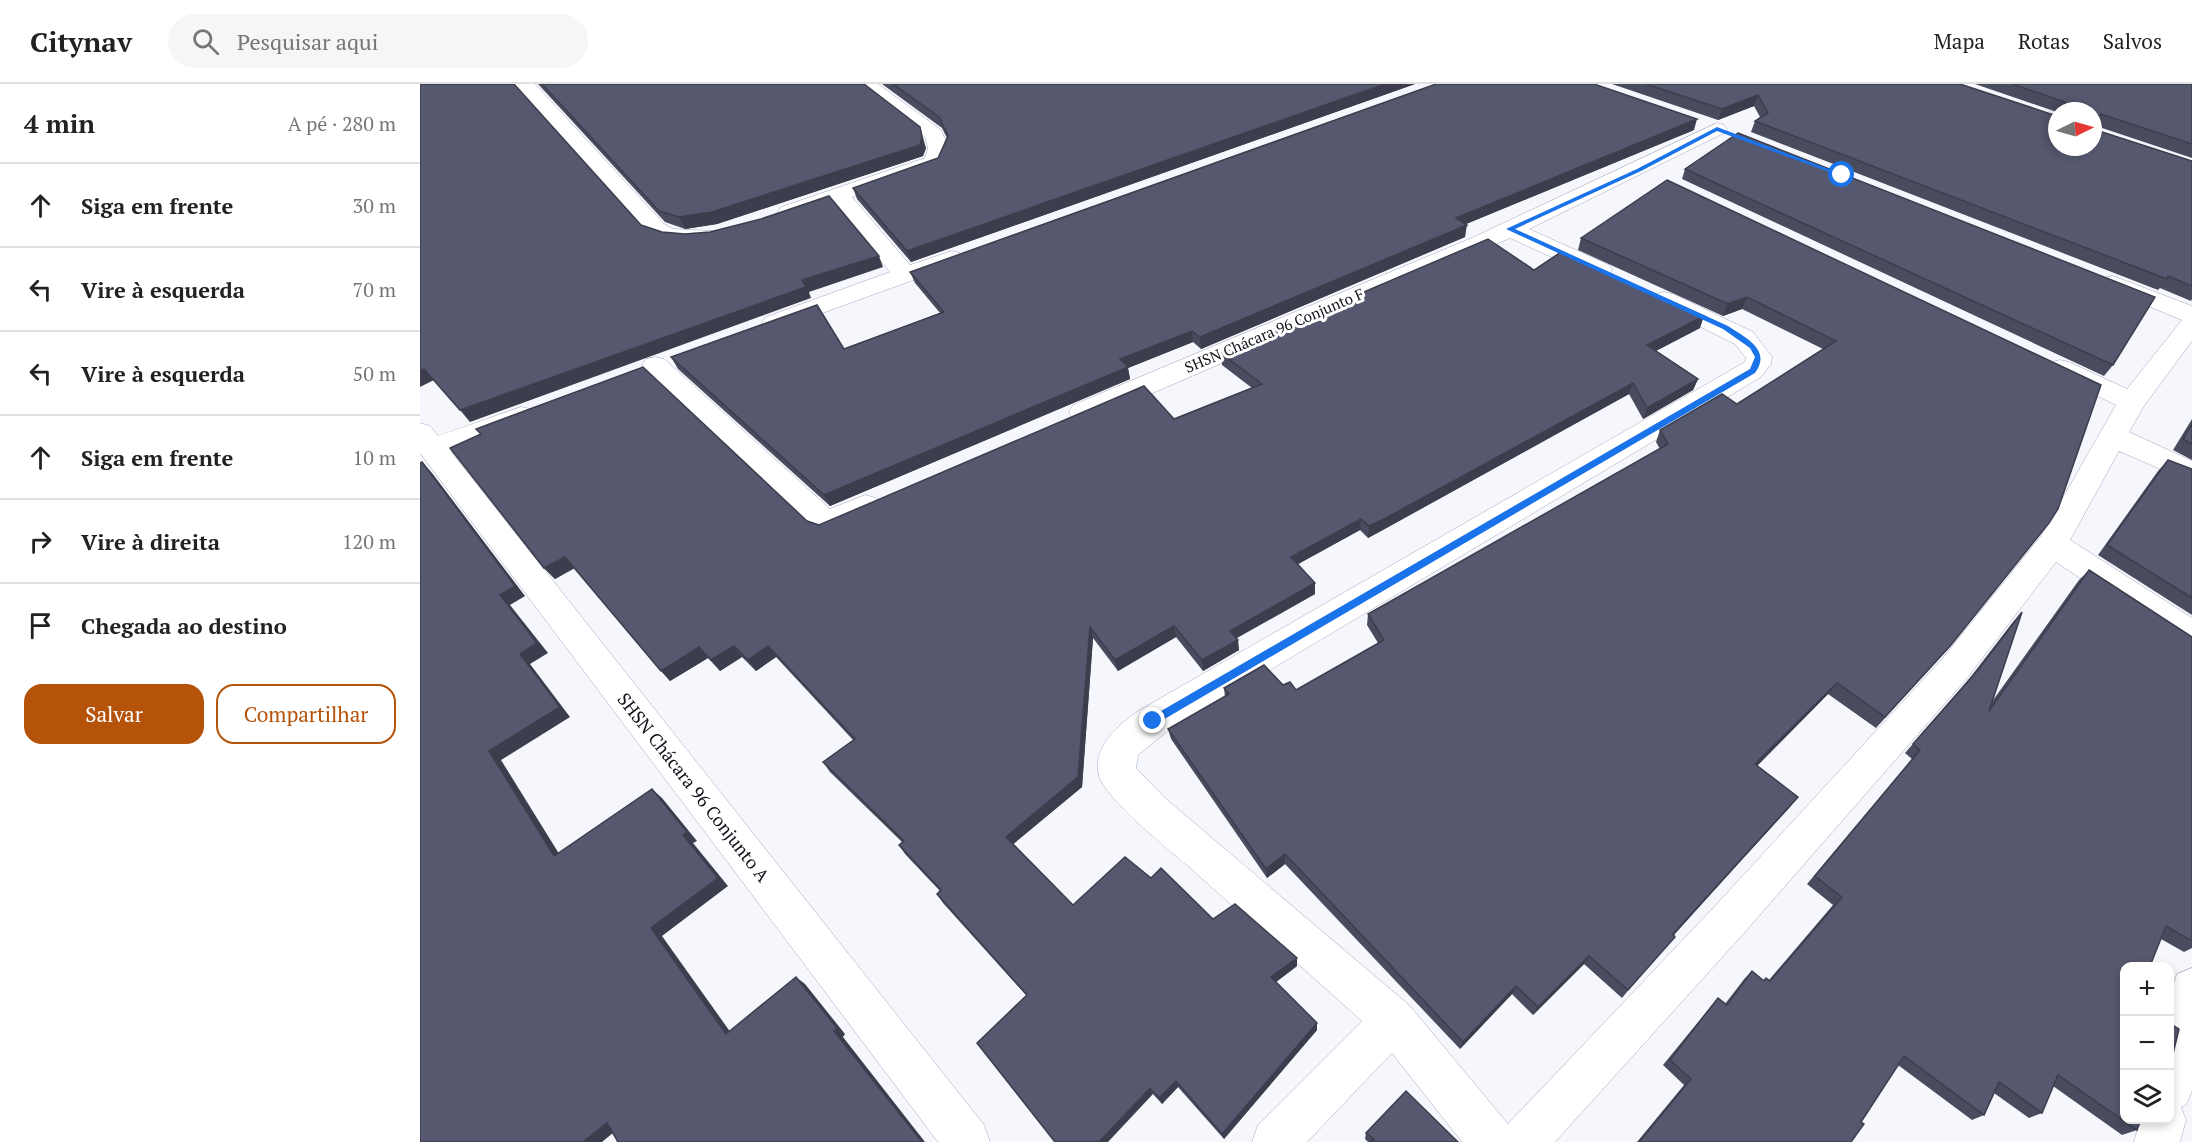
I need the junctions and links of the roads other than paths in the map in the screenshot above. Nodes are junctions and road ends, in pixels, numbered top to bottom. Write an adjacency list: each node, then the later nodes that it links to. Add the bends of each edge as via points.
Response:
1 (524, 84): 7 (street, via 656,229 685,238)
2 (866, 84): 4 (street, via 934,134 939,153 933,162)
3 (1684, 118): 6 (street, SHSN Chácara 96 Conjunto F, via 1727,132 1649,175)
4 (839, 196): 5 (street); 9 (street)
5 (764, 220)
6 (1509, 229): 18 (street, SHSN Chácara 96 Conjunto F); 26 (street, via 1725,327 1753,346 1758,364 1153,721 1129,737 1118,753 1117,774 1153,811)
7 (721, 233)
8 (972, 251): 9 (street)
9 (906, 274): 13 (street)
10 (2094, 275): 11 (street)
11 (2192, 315)
12 (2192, 324): 16 (street)
13 (753, 330)
14 (2035, 356): 16 (street)
15 (655, 365): 22 (street, via 826,523)
16 (2132, 402): 19 (street)
17 (544, 407): 20 (street)
18 (1058, 423)
19 (2114, 437): 21 (street); 23 (street)
20 (427, 441): 29 (street, SHSN Chácara 96 Conjunto A)
21 (2192, 473)
22 (892, 494)
23 (2052, 544): 24 (street); 32 (street, via 1955,668)
24 (2192, 635)
25 (2192, 989): 27 (street)
26 (1394, 1020): 30 (street); 31 (street)
27 (2173, 1070)
28 (2162, 1124): 33 (street)
29 (967, 1142)
30 (1275, 1142)
31 (1492, 1142)
32 (1523, 1142)
33 (2157, 1142)

